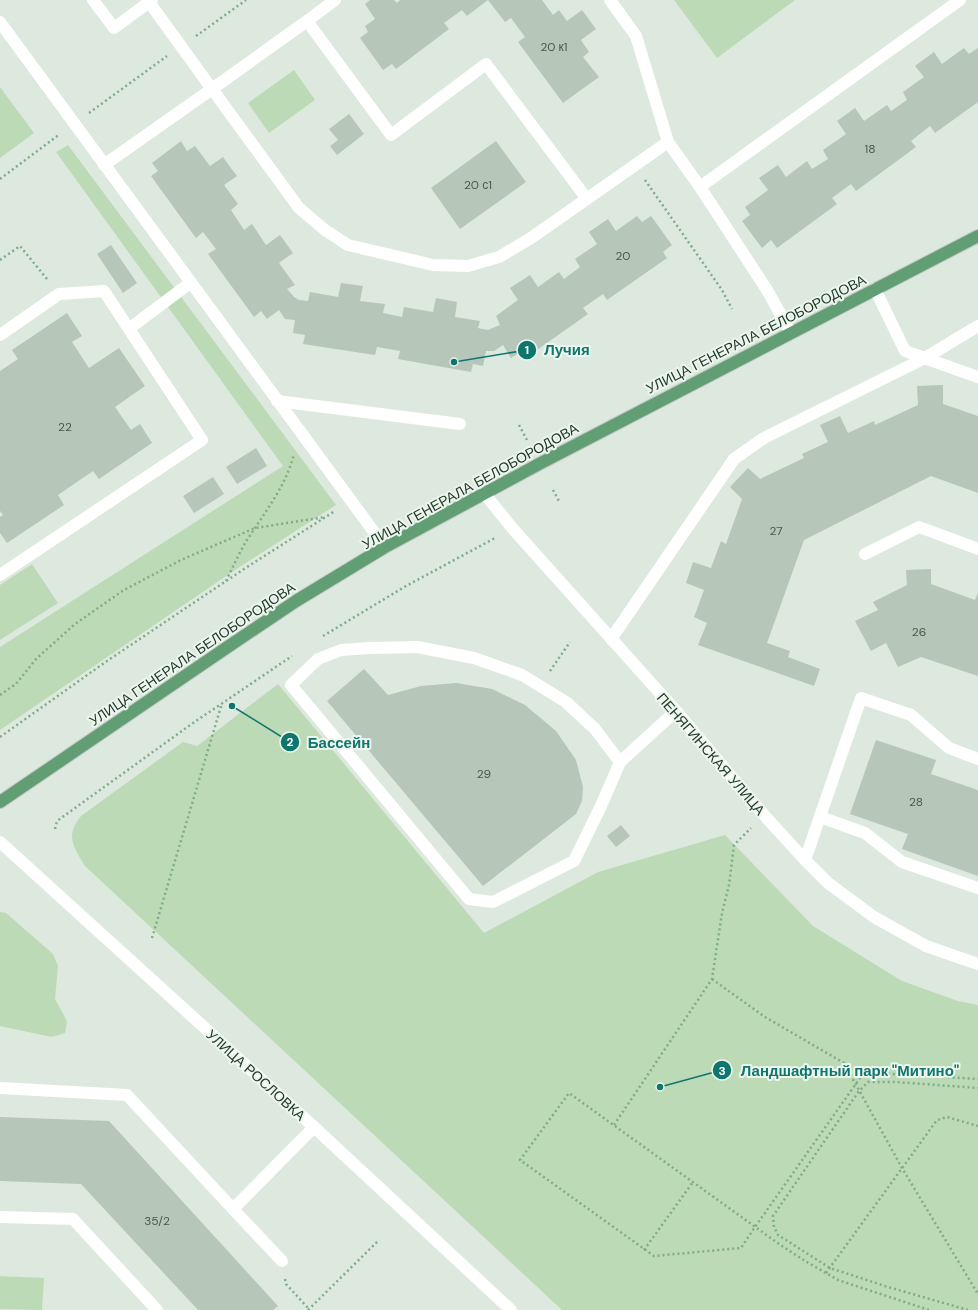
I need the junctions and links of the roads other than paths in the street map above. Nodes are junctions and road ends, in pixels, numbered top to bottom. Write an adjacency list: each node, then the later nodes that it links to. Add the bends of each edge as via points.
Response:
1 (93, 0): 5 (street, via 114,28)
2 (335, 0): 6 (street)
3 (610, 0): 9 (street, via 636,36)
4 (960, 0): 11 (street)
5 (151, 1): 8 (street)
6 (307, 21): 8 (street); 12 (street, via 391,135 486,64)
7 (0, 22): 10 (street)
8 (212, 89): 10 (street); 12 (street, via 299,208 348,245 433,265 468,266 499,257)
9 (668, 142): 11 (street); 12 (street)
10 (104, 165): 14 (street)
11 (700, 187): 18 (street, via 767,290)
12 (587, 199)
13 (978, 236): 15 (main road, УЛИЦА ГЕНЕРАЛА БЕЛОБОРОДОВА)
14 (190, 283): 17 (street); 22 (street)
15 (876, 289): 18 (main road, УЛИЦА ГЕНЕРАЛА БЕЛОБОРОДОВА); 20 (street, via 905,351)
16 (978, 326): 20 (street)
17 (130, 328): 19 (street, via 104,291 59,294); 28 (street, via 202,440)
18 (791, 333): 24 (main road, УЛИЦА ГЕНЕРАЛА БЕЛОБОРОДОВА)
19 (0, 334)
20 (925, 358): 21 (street); 29 (street, via 764,438 734,459)
21 (978, 377)
22 (277, 401): 23 (street); 25 (street)
23 (460, 424)
24 (484, 493): 25 (main road, УЛИЦА ГЕНЕРАЛА БЕЛОБОРОДОВА); 29 (street, ПЕНЯГИНСКАЯ УЛИЦА)
25 (385, 548): 33 (main road, УЛИЦА ГЕНЕРАЛА БЕЛОБОРОДОВА, via 296,601)
26 (978, 548): 27 (street, via 919,527)
27 (865, 554)
28 (0, 575)
29 (610, 639): 30 (street, ПЕНЯГИНСКАЯ УЛИЦА)
30 (676, 711): 32 (street); 36 (street, ПЕНЯГИНСКАЯ УЛИЦА)
31 (978, 759): 34 (street, via 949,748 911,715 861,698)
32 (620, 762): 32 (street, via 595,729 566,702 522,675 474,658 417,647 341,650 318,659 291,685 469,899 493,902 574,860)
33 (0, 802)
34 (820, 817): 36 (street); 37 (street, via 866,833 902,862)
35 (0, 842): 40 (street, УЛИЦА РОСЛОВКА)
36 (805, 860): 38 (street, ПЕНЯГИНСКАЯ УЛИЦА, via 828,883 874,917 926,946)
37 (978, 888)
38 (978, 964)
39 (0, 1088): 41 (street, via 127,1095)
40 (314, 1127): 41 (street); 45 (street, УЛИЦА РОСЛОВКА)
41 (233, 1209): 43 (street)
42 (0, 1216): 44 (street, via 73,1219)
43 (282, 1261)
44 (157, 1310)
45 (511, 1310)

